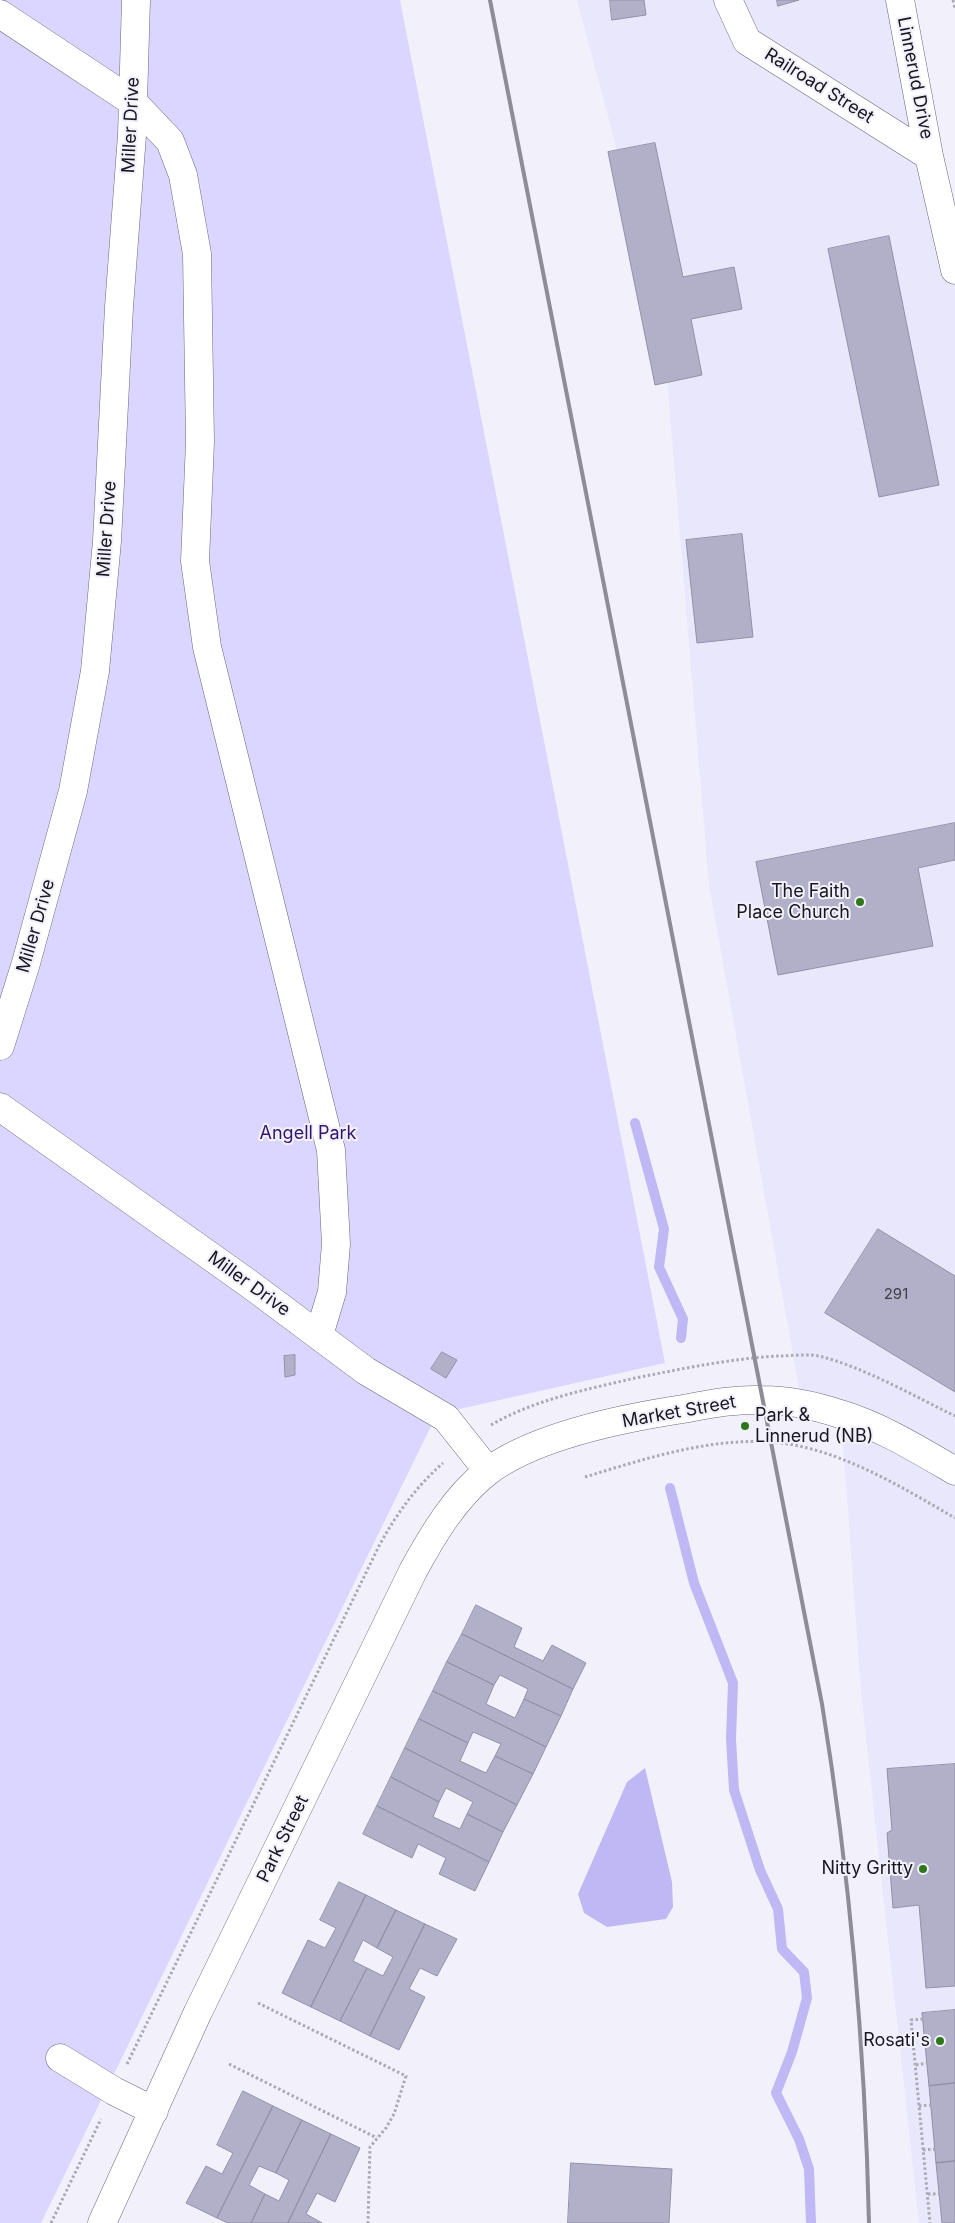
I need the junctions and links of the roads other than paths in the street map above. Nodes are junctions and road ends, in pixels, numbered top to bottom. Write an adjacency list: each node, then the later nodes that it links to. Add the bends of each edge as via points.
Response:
1 (136, 0): 5 (street, Miller Drive)
2 (728, 0): 6 (street, Railroad Street, via 747,41)
3 (900, 0): 6 (street, Linnerud Drive)
4 (0, 14): 5 (street)
5 (133, 102): 8 (street, Miller Drive, via 107,542 95,672 73,791); 10 (street, via 170,141 183,175 197,254 200,442 195,561 207,648 331,1150 336,1244 332,1292)
6 (929, 156): 7 (street, Linnerud Drive)
7 (955, 270)
8 (0, 1046)
9 (0, 1107): 10 (street, Miller Drive)
10 (319, 1336): 11 (street, Miller Drive, via 366,1371 446,1418)
11 (488, 1471): 12 (street, Market Street, via 526,1450 570,1434 660,1412 726,1401 763,1400 841,1414 888,1434); 14 (street, Park Street, via 473,1484 433,1535 413,1571 198,2012)
12 (955, 1471)
13 (60, 2058): 14 (street)
14 (154, 2111): 15 (street, Park Street)
15 (102, 2223)

